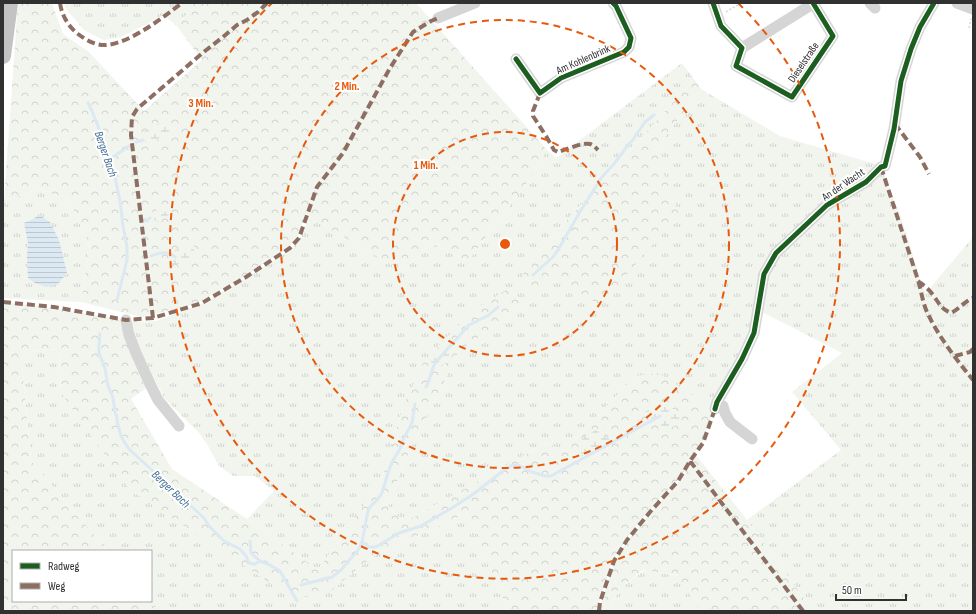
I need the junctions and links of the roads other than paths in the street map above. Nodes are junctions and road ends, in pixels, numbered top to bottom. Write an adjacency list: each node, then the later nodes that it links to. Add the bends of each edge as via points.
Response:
1 (10, 3): 11 (highway)
2 (475, 3): 9 (street)
3 (613, 3): 12 (street, Am Kohlenbrink, via 631,38 629,47 624,52 561,78 540,93)
4 (713, 3): 10 (street, via 721,26)
5 (814, 3): 10 (street, Dieselstraße); 10 (street, Dieselstraße, via 833,36 792,97 736,66)
6 (934, 3): 15 (street, An der Wacht, via 920,27 901,81 894,129 885,166 866,182 827,205 776,253 764,274 754,333 716,406 723,406 730,422)
7 (957, 3): 8 (street)
8 (973, 9)
9 (438, 18)
10 (742, 48)
11 (3, 56)
12 (516, 58)
13 (126, 320): 14 (street, via 136,353 158,400)
14 (180, 426)
15 (752, 439)

